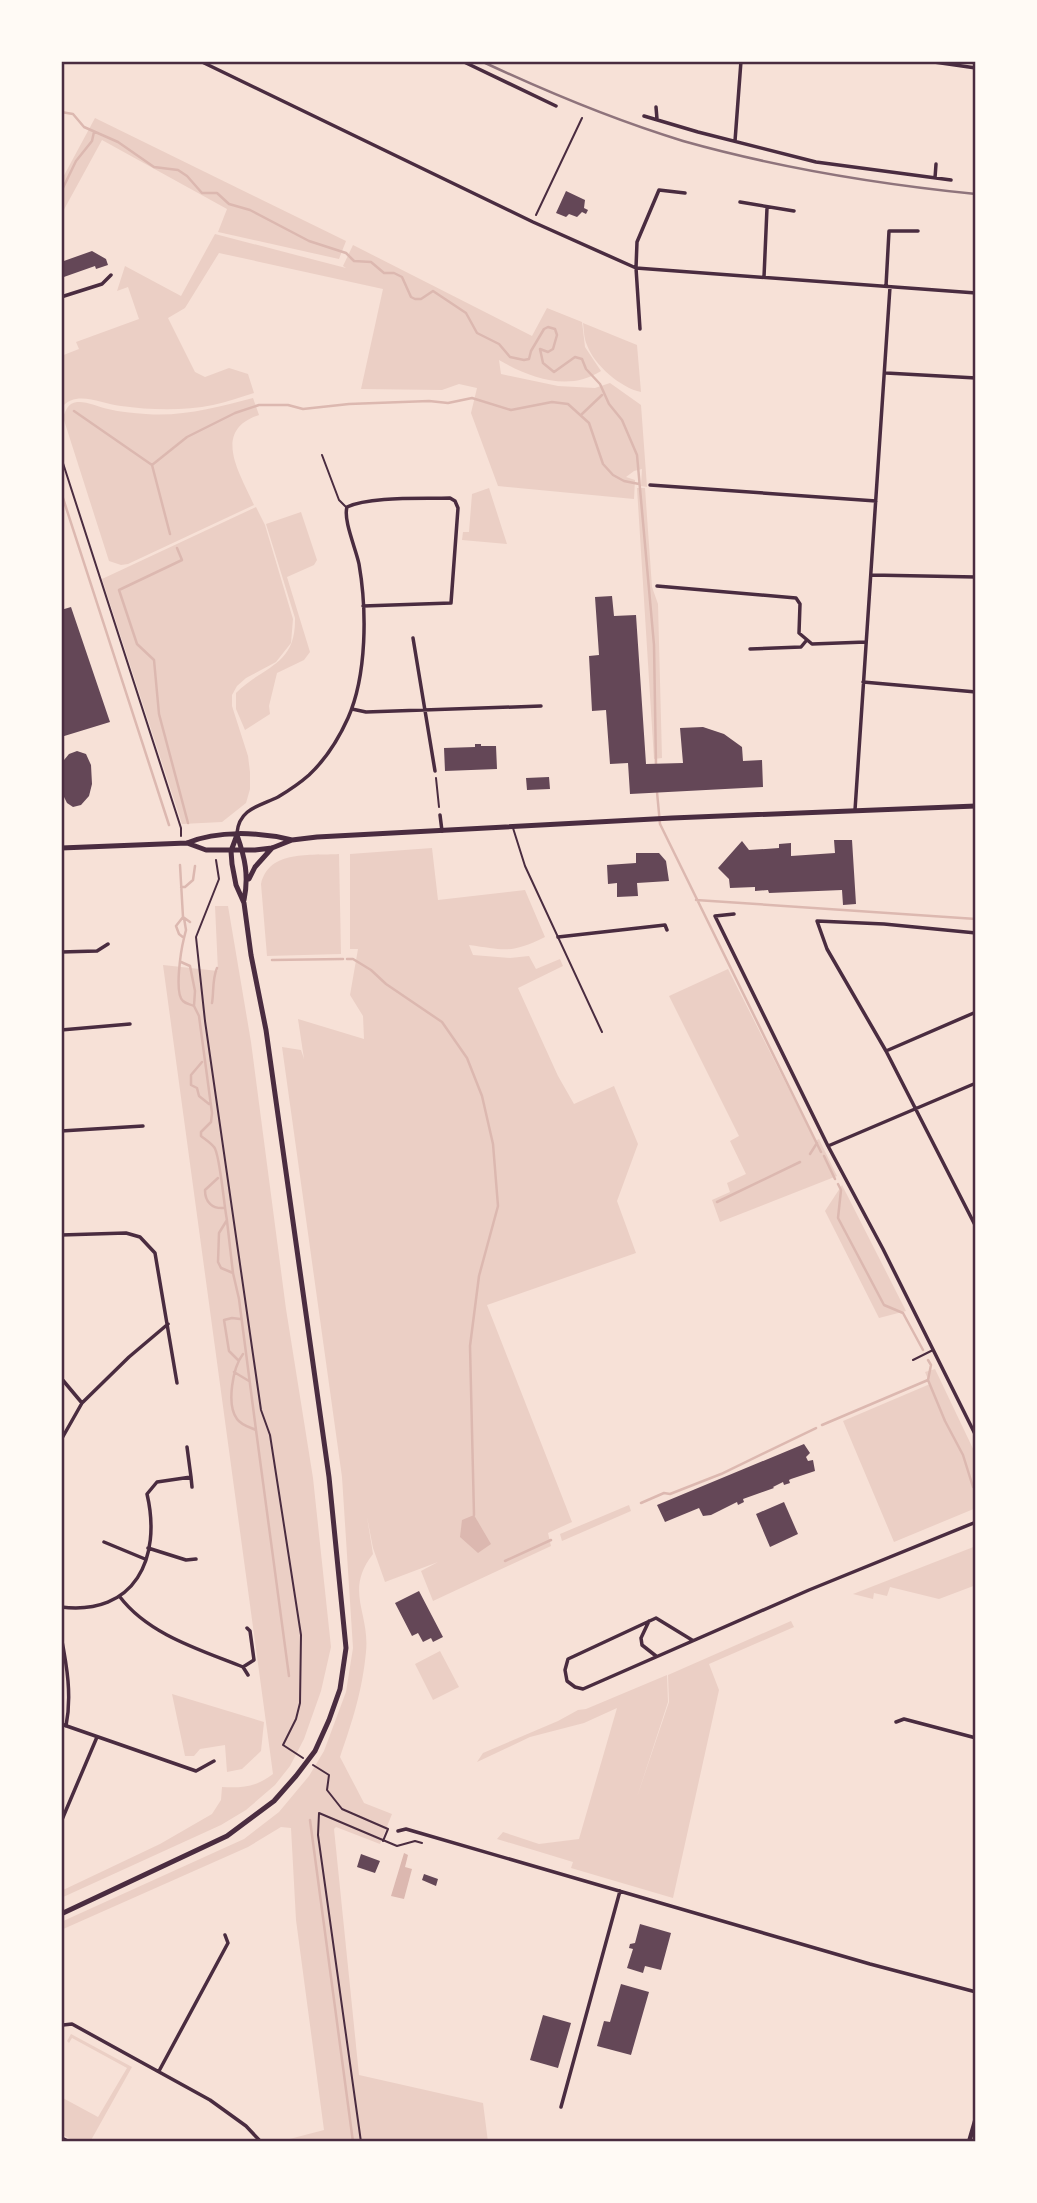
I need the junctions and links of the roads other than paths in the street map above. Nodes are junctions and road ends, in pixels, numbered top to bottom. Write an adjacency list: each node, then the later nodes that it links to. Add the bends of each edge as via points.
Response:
1 (200, 61): 20 (street)
2 (462, 61): 7 (street)
3 (741, 61): 11 (street)
4 (926, 61): 5 (street)
5 (941, 62): 6 (street)
6 (976, 68)
7 (556, 106)
8 (656, 107): 10 (street)
9 (644, 116): 10 (street)
10 (657, 119): 11 (street)
11 (735, 141): 13 (street, via 816,162)
12 (936, 164): 13 (street)
13 (935, 178): 14 (street)
14 (951, 180)
15 (685, 193): 20 (street, via 659,190 637,242)
16 (740, 202): 17 (street)
17 (767, 208): 18 (street); 22 (street)
18 (794, 211)
19 (918, 230): 23 (street, via 889,231)
20 (636, 268): 22 (street); 26 (street)
21 (111, 275): 25 (street, via 102,284)
22 (764, 277): 23 (street)
23 (888, 287): 24 (street); 27 (street)
24 (976, 293)
25 (61, 298)
26 (640, 329)
27 (886, 373): 28 (street); 31 (street)
28 (976, 379)
29 (322, 455): 32 (lane, via 339,500)
30 (650, 485): 31 (street)
31 (876, 501): 33 (street)
32 (347, 507): 36 (street); 36 (street, via 373,501 450,498 457,503 451,603)
33 (871, 575): 34 (street); 39 (street)
34 (976, 577)
35 (657, 586): 38 (street, via 796,598 799,633)
36 (363, 606): 44 (street, via 362,657)
37 (413, 638): 45 (street)
38 (806, 641): 39 (street); 40 (street, via 801,647)
39 (866, 642): 41 (street)
40 (750, 649)
41 (863, 682): 42 (street); 48 (street)
42 (976, 692)
43 (541, 706): 45 (street)
44 (352, 709): 45 (street); 52 (street, via 309,775 244,813)
45 (424, 709): 46 (street)
46 (435, 771)
47 (976, 806): 48 (main road)
48 (855, 810): 50 (main road)
49 (440, 815): 51 (street)
50 (513, 828): 51 (main road); 64 (lane)
51 (442, 831): 53 (main road)
52 (237, 835): 53 (main road); 54 (main road, via 204,836); 57 (main road); 58 (main road)
53 (292, 840): 56 (main road)
54 (187, 844): 55 (main road); 58 (main road)
55 (61, 848)
56 (272, 848): 57 (main road); 59 (main road)
57 (242, 850): 58 (main road); 59 (main road)
58 (231, 851): 60 (main road)
59 (247, 882): 60 (main road)
60 (244, 903): 112 (main road, via 329,1476 346,1648 340,1689 315,1751 274,1801 227,1836)
61 (734, 914): 76 (street, via 715,916)
62 (667, 930): 64 (street, via 665,925)
63 (976, 933): 71 (street, via 817,921 827,949)
64 (558, 937): 70 (lane)
65 (108, 944): 66 (street, via 97,951)
66 (61, 952)
67 (976, 1012): 71 (street)
68 (130, 1024): 69 (street)
69 (61, 1030)
70 (601, 1032)
71 (886, 1051): 73 (street)
72 (976, 1083): 73 (street)
73 (916, 1108): 76 (street); 77 (street)
74 (143, 1126): 75 (street)
75 (61, 1131)
76 (828, 1146): 80 (street)
77 (976, 1227)
78 (61, 1235): 79 (street, via 126,1233 148,1243 159,1266)
79 (168, 1324): 83 (street); 84 (street)
80 (934, 1350): 81 (lane); 85 (street)
81 (913, 1360)
82 (61, 1378): 84 (street)
83 (177, 1383)
84 (82, 1403): 86 (street)
85 (976, 1436)
86 (61, 1440)
87 (187, 1447): 88 (street)
88 (191, 1477): 89 (street); 92 (street, via 157,1482 147,1494 152,1518)
89 (192, 1487)
90 (976, 1522): 100 (street)
91 (104, 1542): 93 (street)
92 (148, 1548): 93 (street); 94 (street)
93 (145, 1559): 95 (street, via 135,1583)
94 (196, 1559)
95 (120, 1597): 96 (street, via 93,1608); 102 (street, via 176,1640)
96 (61, 1607)
97 (650, 1620): 100 (street, via 656,1618); 101 (street, via 642,1645); 101 (street, via 568,1659 567,1681 583,1689)
98 (247, 1628): 102 (street, via 254,1660)
99 (61, 1636): 105 (street, via 70,1709)
100 (692, 1640): 101 (street)
101 (656, 1656)
102 (243, 1667): 103 (street)
103 (248, 1675)
104 (896, 1722): 107 (street, via 904,1719)
105 (64, 1725): 106 (street)
106 (97, 1737): 108 (street, via 196,1771); 109 (street)
107 (976, 1738)
108 (214, 1761)
109 (61, 1822)
110 (398, 1831): 111 (street, via 406,1829)
111 (620, 1891): 114 (street); 117 (street)
112 (61, 1914)
113 (225, 1935): 116 (street, via 228,1943)
114 (976, 1992)
115 (63, 2025): 116 (street, via 72,2024)
116 (159, 2071): 119 (street, via 246,2126)
117 (561, 2107)
118 (976, 2118): 120 (street)
119 (261, 2142)
120 (969, 2142)

